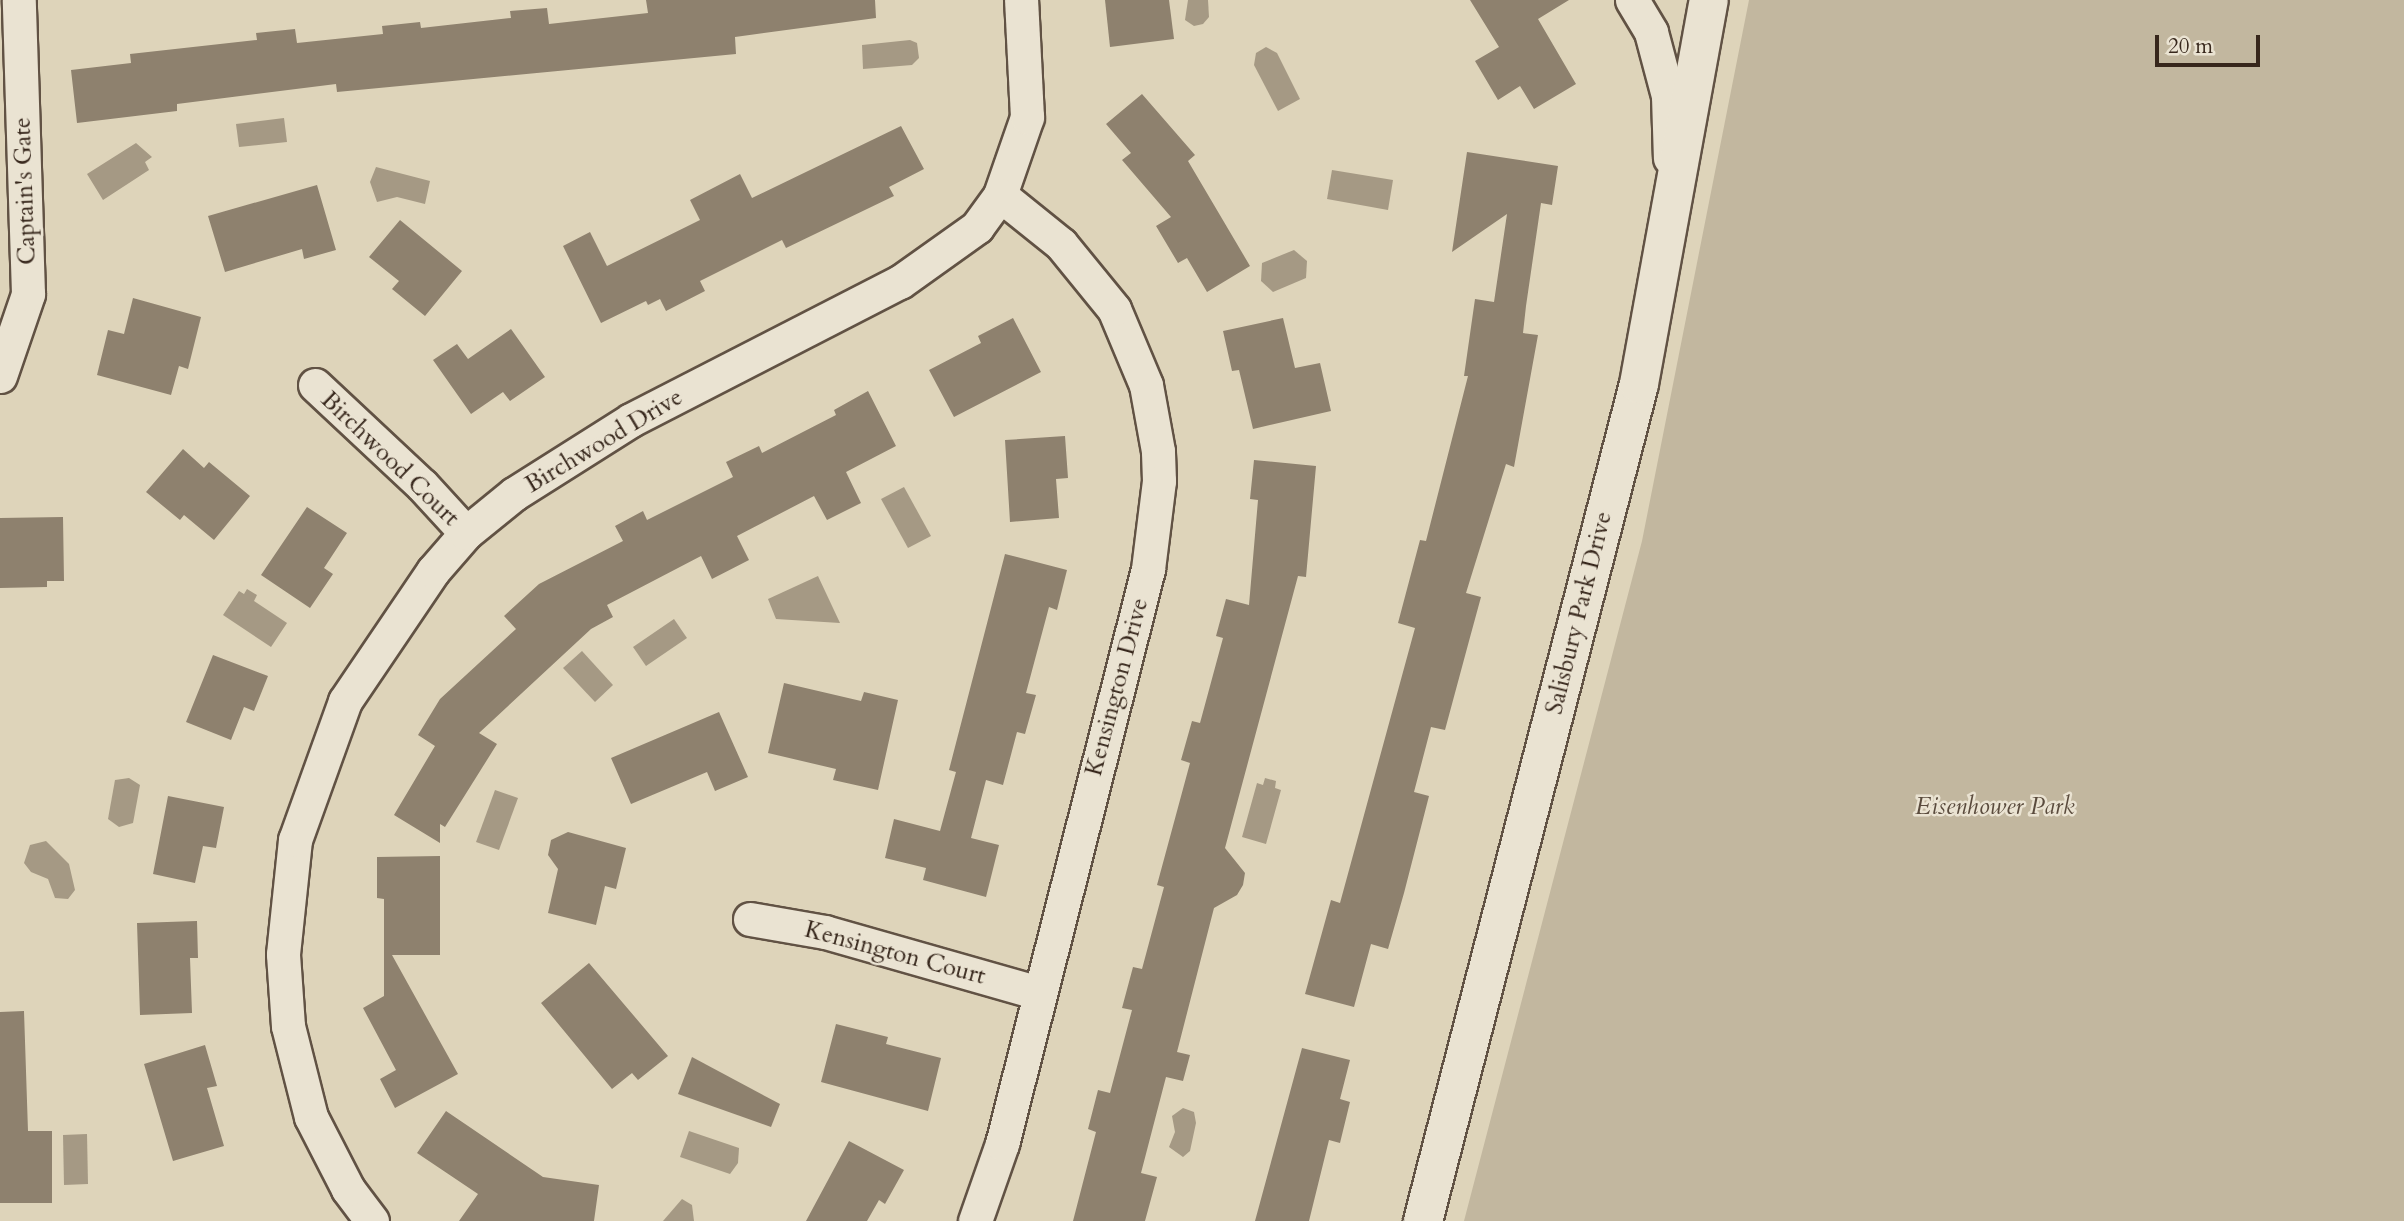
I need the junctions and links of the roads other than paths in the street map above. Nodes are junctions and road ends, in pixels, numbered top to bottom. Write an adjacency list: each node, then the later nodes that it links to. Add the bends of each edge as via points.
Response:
1 (19, 0): 7 (street, Captain's Gate, via 28,294)
2 (1021, 0): 5 (street, Birchwood Drive, via 1027,117)
3 (1632, 0): 6 (street, via 1651,32 1668,96)
4 (1709, 0): 6 (main road, Salisbury Park Drive)
5 (1000, 195): 9 (street, Birchwood Drive, via 977,227 942,257 631,420 545,472); 11 (street, Kensington Drive, via 1061,244 1114,309 1146,385 1158,451 1148,569)
6 (1672, 203): 14 (main road, Salisbury Park Drive, via 1639,384)
7 (0, 376)
8 (315, 385): 9 (street, Birchwood Court)
9 (466, 533): 12 (street, Birchwood Drive, via 403,611 345,701 310,791 292,855 283,954 292,1049 311,1117 329,1155)
10 (750, 919): 11 (street, Kensington Court, via 825,932)
11 (1040, 993): 13 (street, Kensington Drive, via 1002,1144)
12 (372, 1221)
13 (975, 1221)
14 (1423, 1221)

